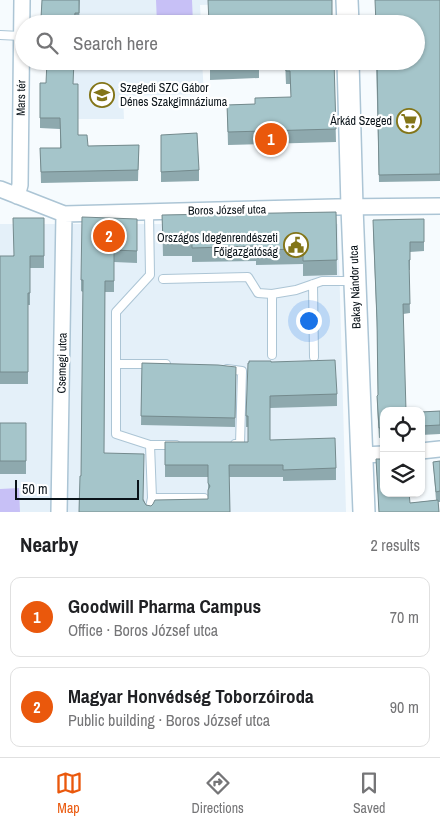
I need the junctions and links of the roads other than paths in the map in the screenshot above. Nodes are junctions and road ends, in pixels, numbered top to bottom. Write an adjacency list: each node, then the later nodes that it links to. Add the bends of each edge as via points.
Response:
1 (22, 0): 3 (street, Mars tér)
2 (347, 0): 4 (street)
3 (22, 15)
4 (348, 15)
5 (0, 35): 6 (lane)
6 (15, 36)
7 (21, 70): 10 (street, Mars tér, via 20,185)
8 (348, 70): 13 (street, Bakay Nándor utca)
9 (0, 189): 10 (street)
10 (17, 196): 11 (street); 15 (street, Boros József utca)
11 (0, 199)
12 (440, 206): 13 (street, Boros József utca)
13 (352, 207): 14 (street, Boros József utca); 17 (street, Bakay Nándor utca)
14 (149, 212): 15 (street, Boros József utca); 22 (lane, via 150,275 116,312)
15 (64, 214): 34 (street, Csemegi utca)
16 (163, 279): 19 (lane, via 248,277 258,294)
17 (355, 281): 18 (lane); 31 (street, Bakay Nándor utca)
18 (313, 284): 19 (lane); 21 (lane)
19 (272, 294): 20 (lane)
20 (272, 355)
21 (314, 357)
22 (116, 364): 23 (lane); 26 (lane, via 116,434)
23 (176, 365)
24 (215, 368): 25 (lane, via 242,371 240,444)
25 (231, 444)
26 (150, 445): 27 (lane); 32 (lane)
27 (186, 445)
28 (440, 449): 29 (street)
29 (425, 451)
30 (380, 454): 31 (street)
31 (362, 455): 36 (street, Bakay Nándor utca)
32 (152, 498): 33 (lane); 35 (lane)
33 (204, 498)
34 (59, 512)
35 (149, 512)
36 (364, 512)

